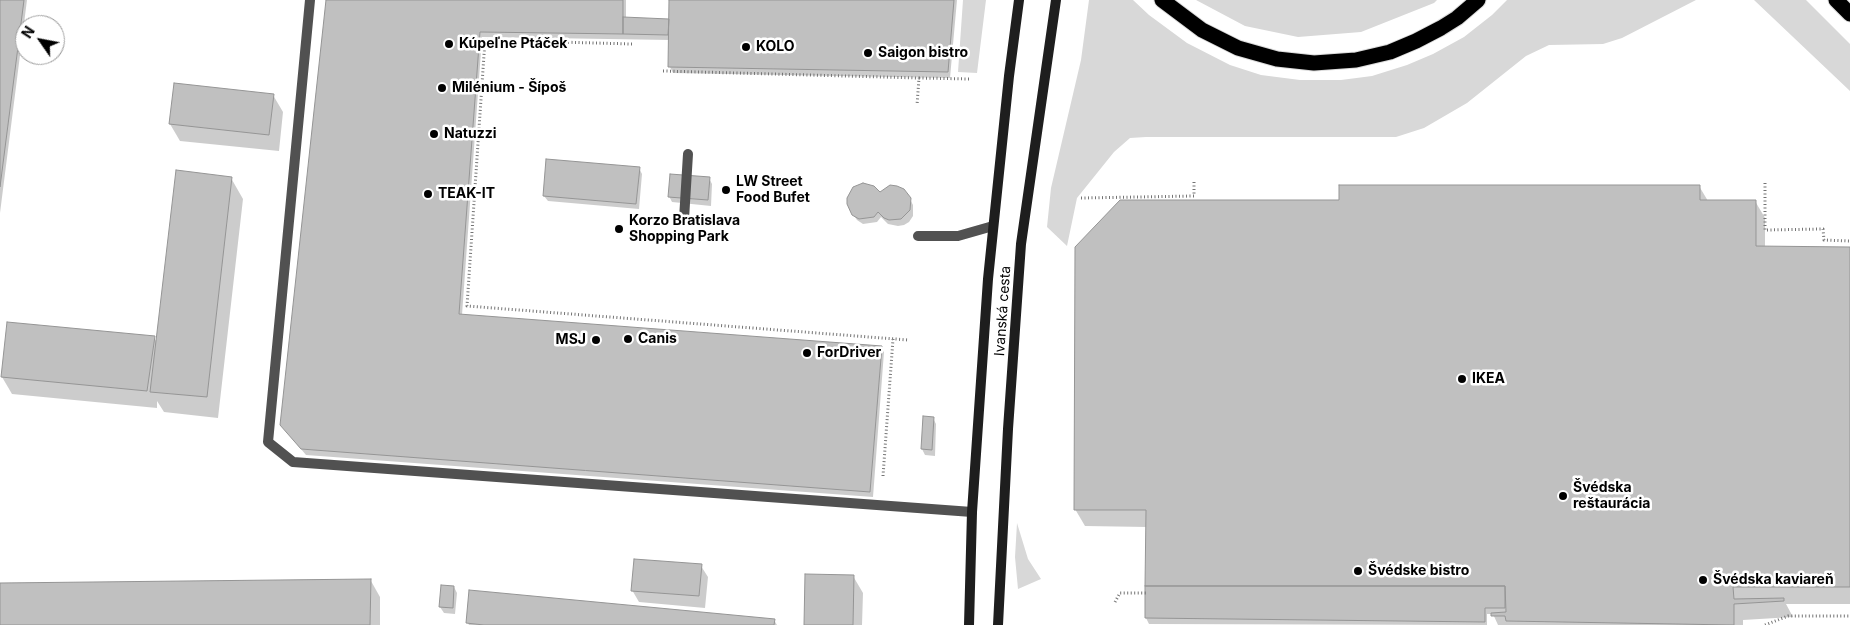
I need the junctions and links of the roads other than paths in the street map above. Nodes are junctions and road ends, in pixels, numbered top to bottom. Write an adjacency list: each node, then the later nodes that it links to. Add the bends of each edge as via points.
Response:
1 (310, 0): 12 (lane, via 268,442 293,462)
2 (1019, 0): 10 (street, Ivanská cesta)
3 (1056, 0): 14 (street, Ivanská cesta, via 1021,244)
4 (1162, 0): 5 (highway, via 1202,30 1238,48 1277,59 1321,62 1356,60 1390,52 1441,28)
5 (1478, 0)
6 (1836, 0): 7 (highway)
7 (1850, 14)
8 (688, 154): 9 (lane)
9 (684, 219)
10 (993, 226): 11 (lane, via 958,236); 12 (street, Ivanská cesta)
11 (918, 236)
12 (972, 512): 13 (street, Ivanská cesta)
13 (969, 625)
14 (998, 625)

